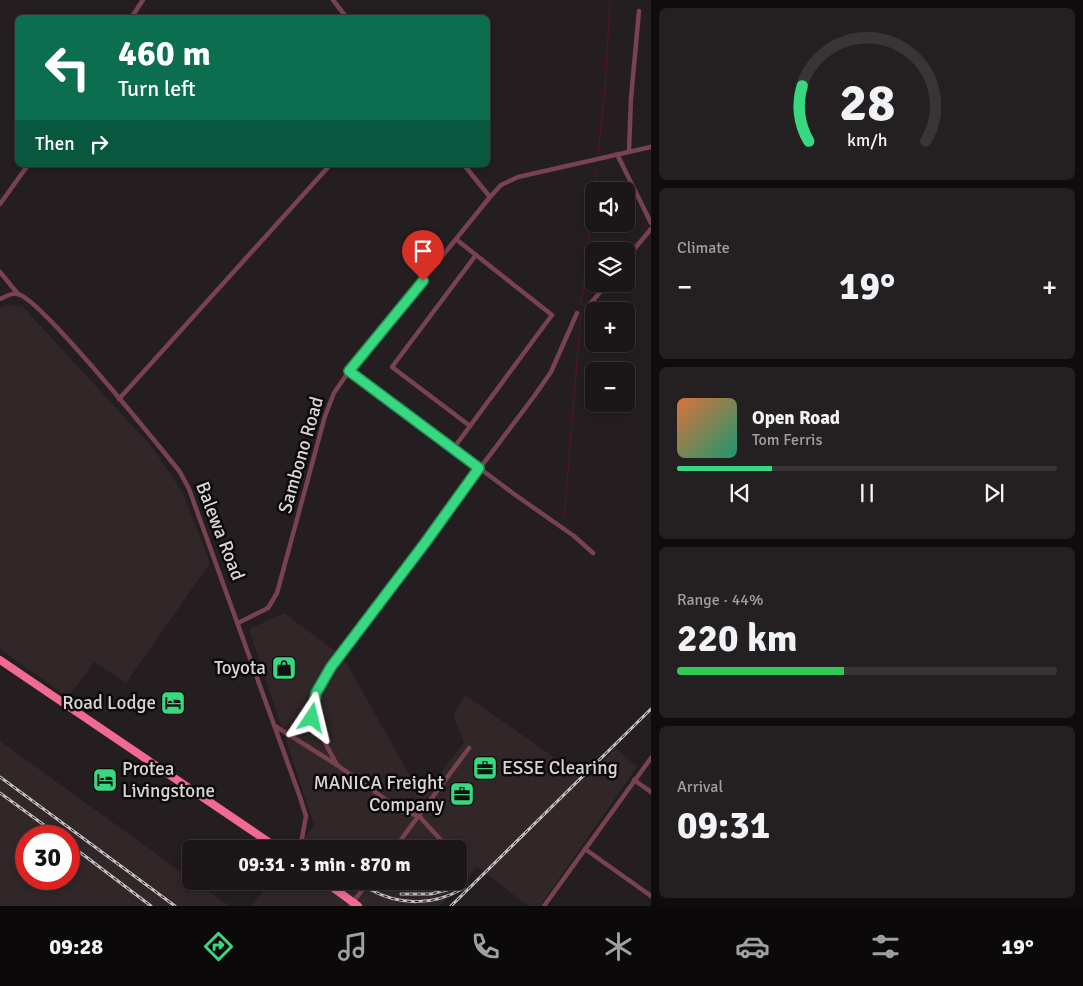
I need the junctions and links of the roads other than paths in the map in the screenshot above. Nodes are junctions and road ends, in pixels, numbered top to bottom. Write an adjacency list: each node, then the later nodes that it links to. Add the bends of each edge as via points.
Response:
1 (143, 0): 4 (street)
2 (333, 0): 5 (street)
3 (639, 10): 7 (street)
4 (133, 15)
5 (345, 15)
6 (650, 147): 7 (street, Sambono Road)
7 (629, 151): 8 (street, Sambono Road)
8 (617, 154): 12 (street, Sambono Road, via 518,177 501,185); 14 (street)
9 (27, 167): 13 (street)
10 (328, 167): 26 (street)
11 (466, 167): 12 (street)
12 (490, 197): 16 (street, Sambono Road)
13 (0, 204)
14 (650, 223)
15 (650, 228): 17 (street)
16 (457, 240): 18 (street); 25 (street, Sambono Road)
17 (635, 247)
18 (476, 254): 27 (street, via 552,315); 27 (street, via 392,367)
19 (0, 272): 21 (street, Balewa Road)
20 (600, 292): 23 (street)
21 (18, 294): 22 (street); 26 (street, Balewa Road, via 51,322)
22 (0, 299)
23 (592, 302)
24 (577, 313): 29 (street, via 546,380)
25 (349, 371): 28 (street); 31 (street, Sambono Road, via 334,393 325,416 277,593 268,608)
26 (119, 399): 31 (street, Balewa Road, via 180,472)
27 (470, 426): 28 (street)
28 (453, 449): 29 (street)
29 (479, 468): 30 (street); 36 (street, via 319,685 312,718)
30 (593, 553)
31 (238, 623): 33 (street, Balewa Road)
32 (0, 660): 40 (highway)
33 (275, 726): 36 (street); 41 (street, Balewa Road, via 306,816)
34 (469, 748): 39 (street)
35 (650, 758): 37 (street)
36 (337, 765): 39 (street, via 402,812)
37 (634, 780): 38 (street); 44 (street)
38 (650, 792)
39 (419, 816): 42 (street); 43 (street)
40 (266, 840)
41 (302, 840)
42 (401, 840)
43 (441, 840)
44 (585, 849): 47 (street); 49 (street)
45 (335, 890): 48 (highway)
46 (363, 890): 48 (street)
47 (650, 896)
48 (354, 905)
49 (544, 906)

